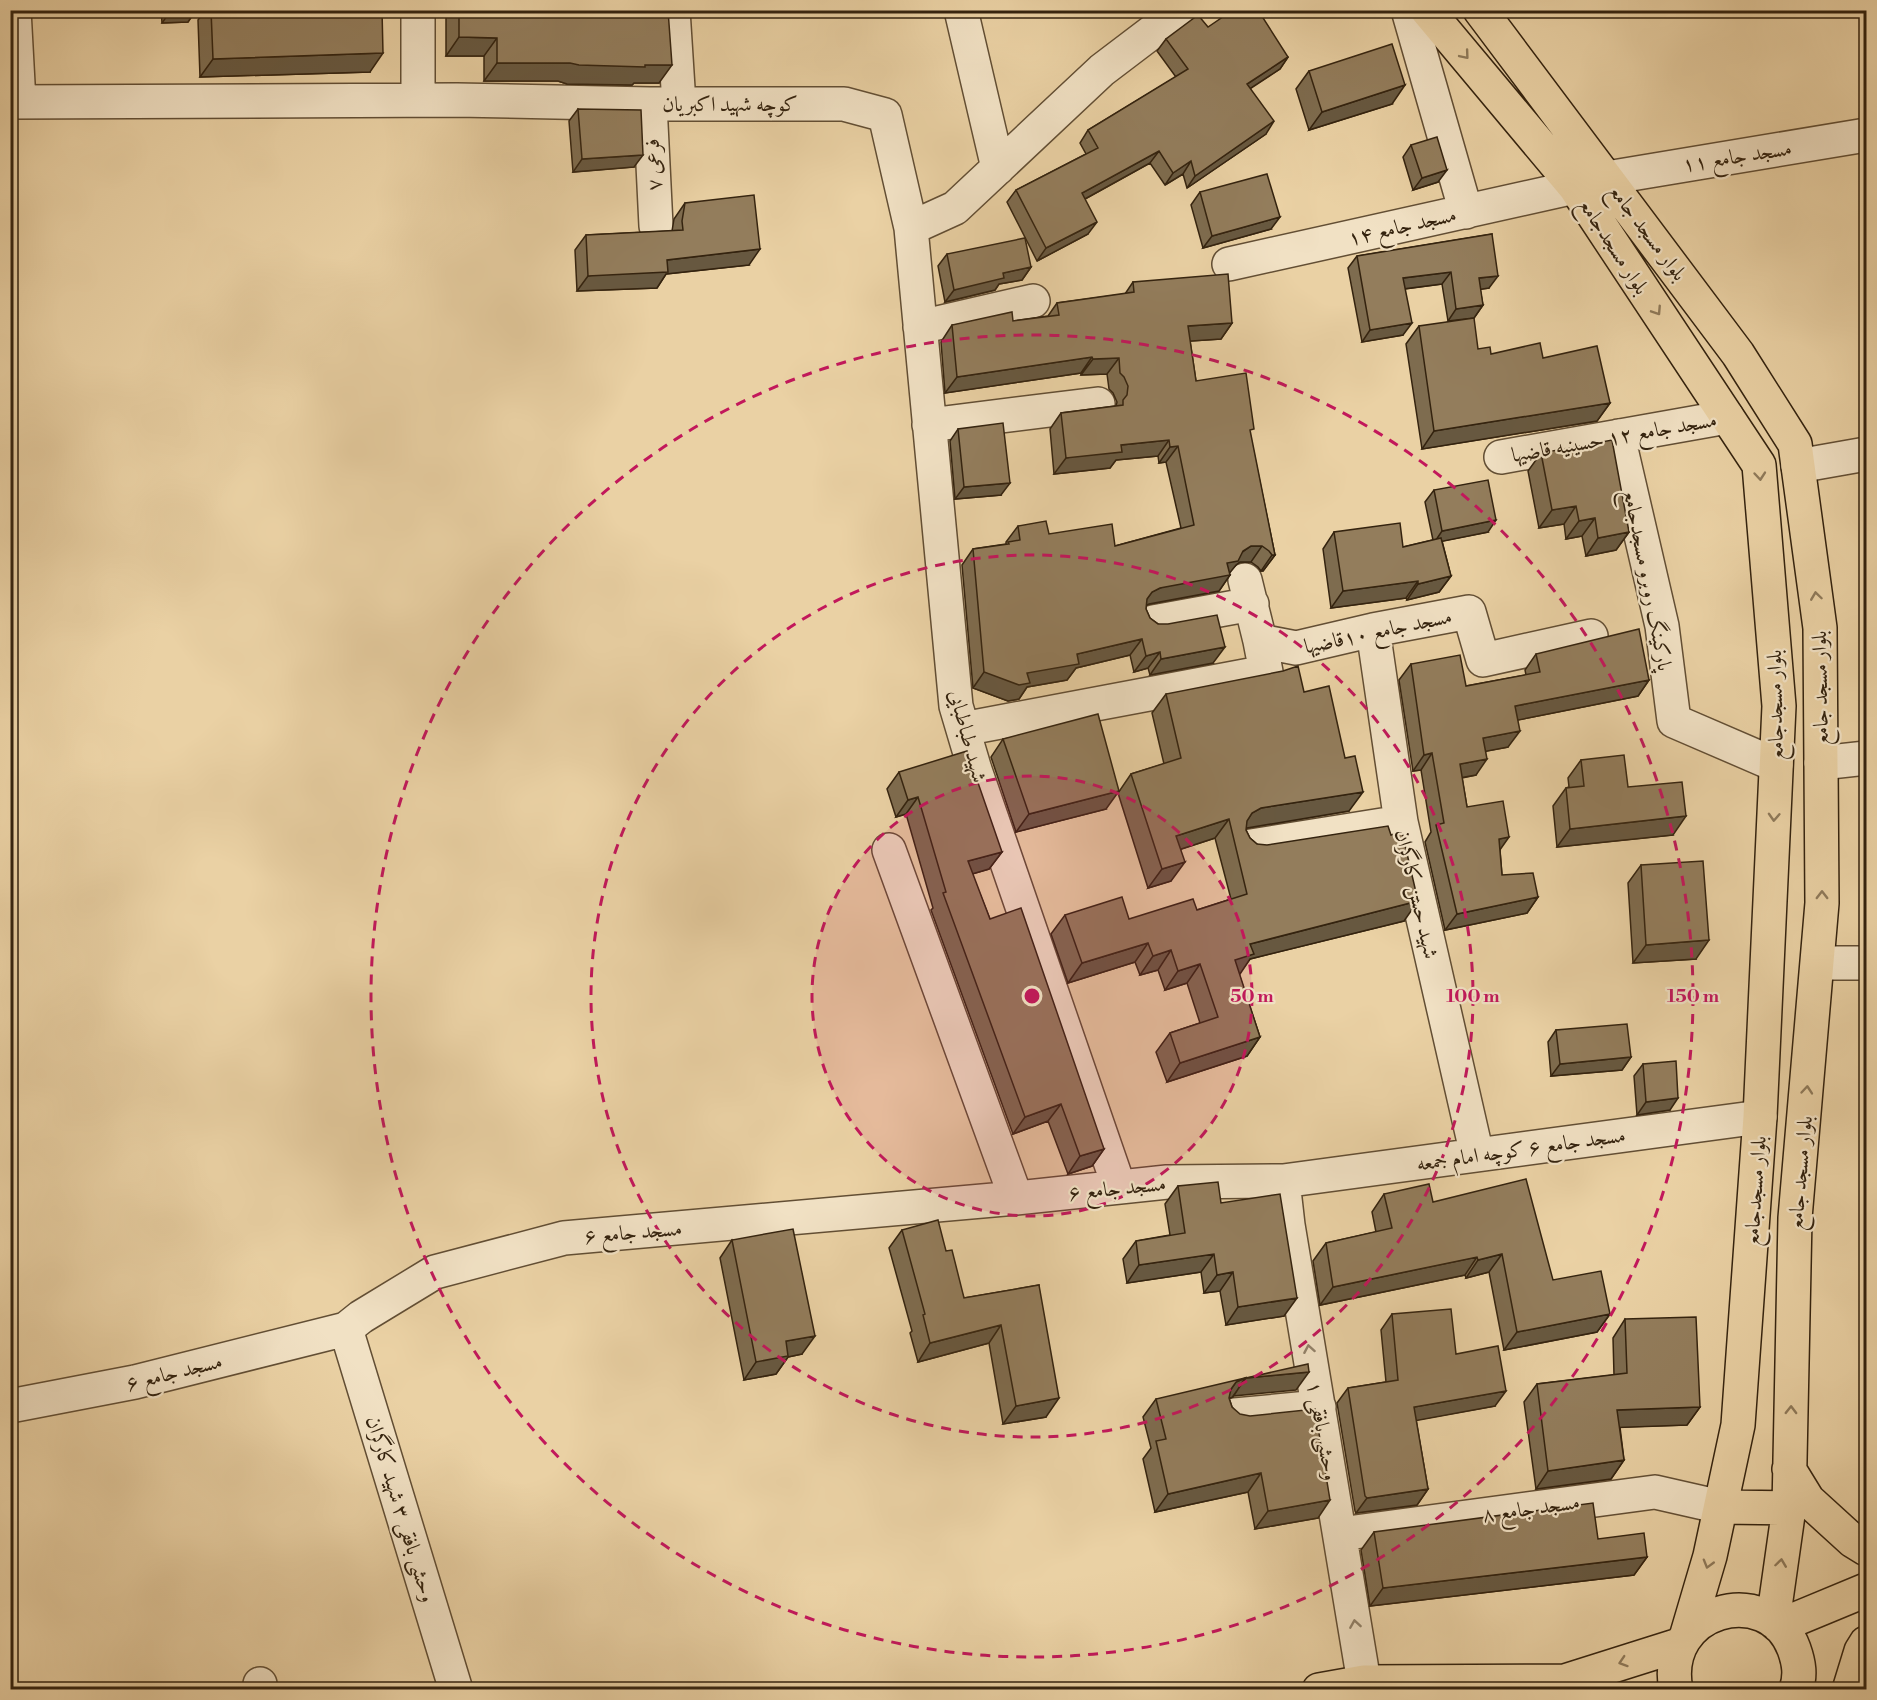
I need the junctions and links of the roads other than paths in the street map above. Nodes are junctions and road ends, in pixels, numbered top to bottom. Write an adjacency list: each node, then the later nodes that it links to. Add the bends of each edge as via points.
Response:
1 (14, 10): 10 (street)
2 (418, 10): 9 (street)
3 (673, 10): 11 (street, فرعی ۷)
4 (961, 10): 13 (street)
5 (1181, 10): 13 (street, via 1102,70)
6 (1408, 10): 16 (street)
7 (1427, 10): 15 (main road, بلوار مسجدجامع, one-way to 15)
8 (1480, 10): 14 (main road, بلوار مسجد جامع)
9 (418, 100): 10 (street, کوچه شهید اکبریان); 11 (street, کوچه شهید اکبریان)
10 (15, 102)
11 (665, 104): 17 (street, فرعی ۷); 18 (street, کوچه شهید اکبریان, via 844,104 885,115)
12 (1866, 135): 14 (street, مسجد جامع ۱۱)
13 (998, 168): 18 (street, via 955,208)
14 (1607, 178): 28 (main road, بلوار مسجد جامع, via 1738,354 1795,444)
15 (1575, 187): 16 (street, مسجد جامع ۱۴); 23 (main road, بلوار مسجدجامع, one-way to 23)
16 (1466, 212): 19 (street, مسجد جامع ۱۴)
17 (656, 226)
18 (910, 228): 21 (street, شهید طباطبایی)
19 (1229, 264)
20 (1033, 301): 21 (street)
21 (920, 327): 24 (street, شهید طباطبایی)
22 (1098, 404): 24 (street)
23 (1727, 417): 25 (street, مسجد جامع ۱۲ حسینیه قاضیها); 36 (main road, بلوار مسجدجامع, one-way to 36, via 1760,465 1779,706)
24 (930, 425): 33 (street, شهید طباطبایی, via 956,706)
25 (1618, 436): 27 (street, مسجد جامع ۱۲ حسینیه قاضیها); 36 (street, پارکینگ روبرو مسجدجامع, via 1662,626 1674,721)
26 (1866, 454): 28 (street)
27 (1501, 457)
28 (1798, 466): 35 (main road, بلوار مسجد جامع, one-way to 28, via 1820,628)
29 (1153, 622): 32 (street, via 1248,592)
30 (1373, 630): 31 (street, مسجد جامع ۱۰قاضیها, via 1469,612 1483,660); 32 (street, مسجد جامع ۱۰قاضیها, via 1296,648); 37 (street, شهید حسن کارگران)
31 (1591, 636)
32 (1260, 641): 33 (street, via 1266,672)
33 (963, 729): 45 (street, شهید طباطبایی)
34 (1866, 758): 35 (street)
35 (1821, 763): 40 (main road, بلوار مسجد جامع, one-way to 35, via 1822,903)
36 (1776, 765): 42 (main road, بلوار مسجدجامع, one-way to 42)
37 (1401, 822): 38 (street); 43 (street, شهید حسن کارگران)
38 (1251, 846)
39 (889, 850): 46 (street)
40 (1818, 963): 41 (street); 51 (main road, بلوار مسجد جامع, one-way to 40, via 1795,1218)
41 (1866, 963)
42 (1760, 1117): 43 (street, مسجد جامع ۶ کوچه امام جمعه); 52 (main road, بلوار مسجدجامع, via 1738,1425)
43 (1477, 1155): 44 (street, مسجد جامع ۶ کوچه امام جمعه)
44 (1283, 1181): 45 (street, مسجد جامع ۶, via 1167,1182); 49 (street, وحشی بافقی ۱, one-way to 44)
45 (1119, 1187): 46 (street, مسجد جامع ۶)
46 (1016, 1198): 47 (street, مسجد جامع ۶, via 564,1238 435,1272)
47 (346, 1329): 48 (street, مسجد جامع ۶, via 135,1382); 61 (street, وحشی بافقی ۳ شهید کارگران)
48 (10, 1406)
49 (1319, 1407): 50 (street); 54 (street, وحشی بافقی ۱)
50 (1235, 1415)
51 (1789, 1469): 53 (main road, بلوار مسجد جامع); 55 (main road, via 1808,1500)
52 (1721, 1507): 53 (main road); 54 (street, مسجد جامع ۸, via 1655,1492); 58 (main road, بلوار مسجدجامع, one-way to 58)
53 (1789, 1508): 57 (main road, بلوار مسجد جامع, one-way to 53)
54 (1340, 1534): 60 (street, وحشی بافقی ۱, one-way to 54)
55 (1866, 1549)
56 (1866, 1590): 57 (main road)
57 (1776, 1624): 58 (main road, via 1756,1613 1718,1613 1701,1621); 64 (main road, via 1792,1642 1799,1661)
58 (1683, 1640): 60 (main road, one-way to 60, via 1565,1681); 63 (main road, بلوار مسجدجامع, via 1673,1666)
59 (1866, 1643): 65 (main road)
60 (1364, 1682): 62 (main road)
61 (456, 1689)
62 (1319, 1689)
63 (1676, 1689)
64 (1796, 1689)
65 (1849, 1689)

